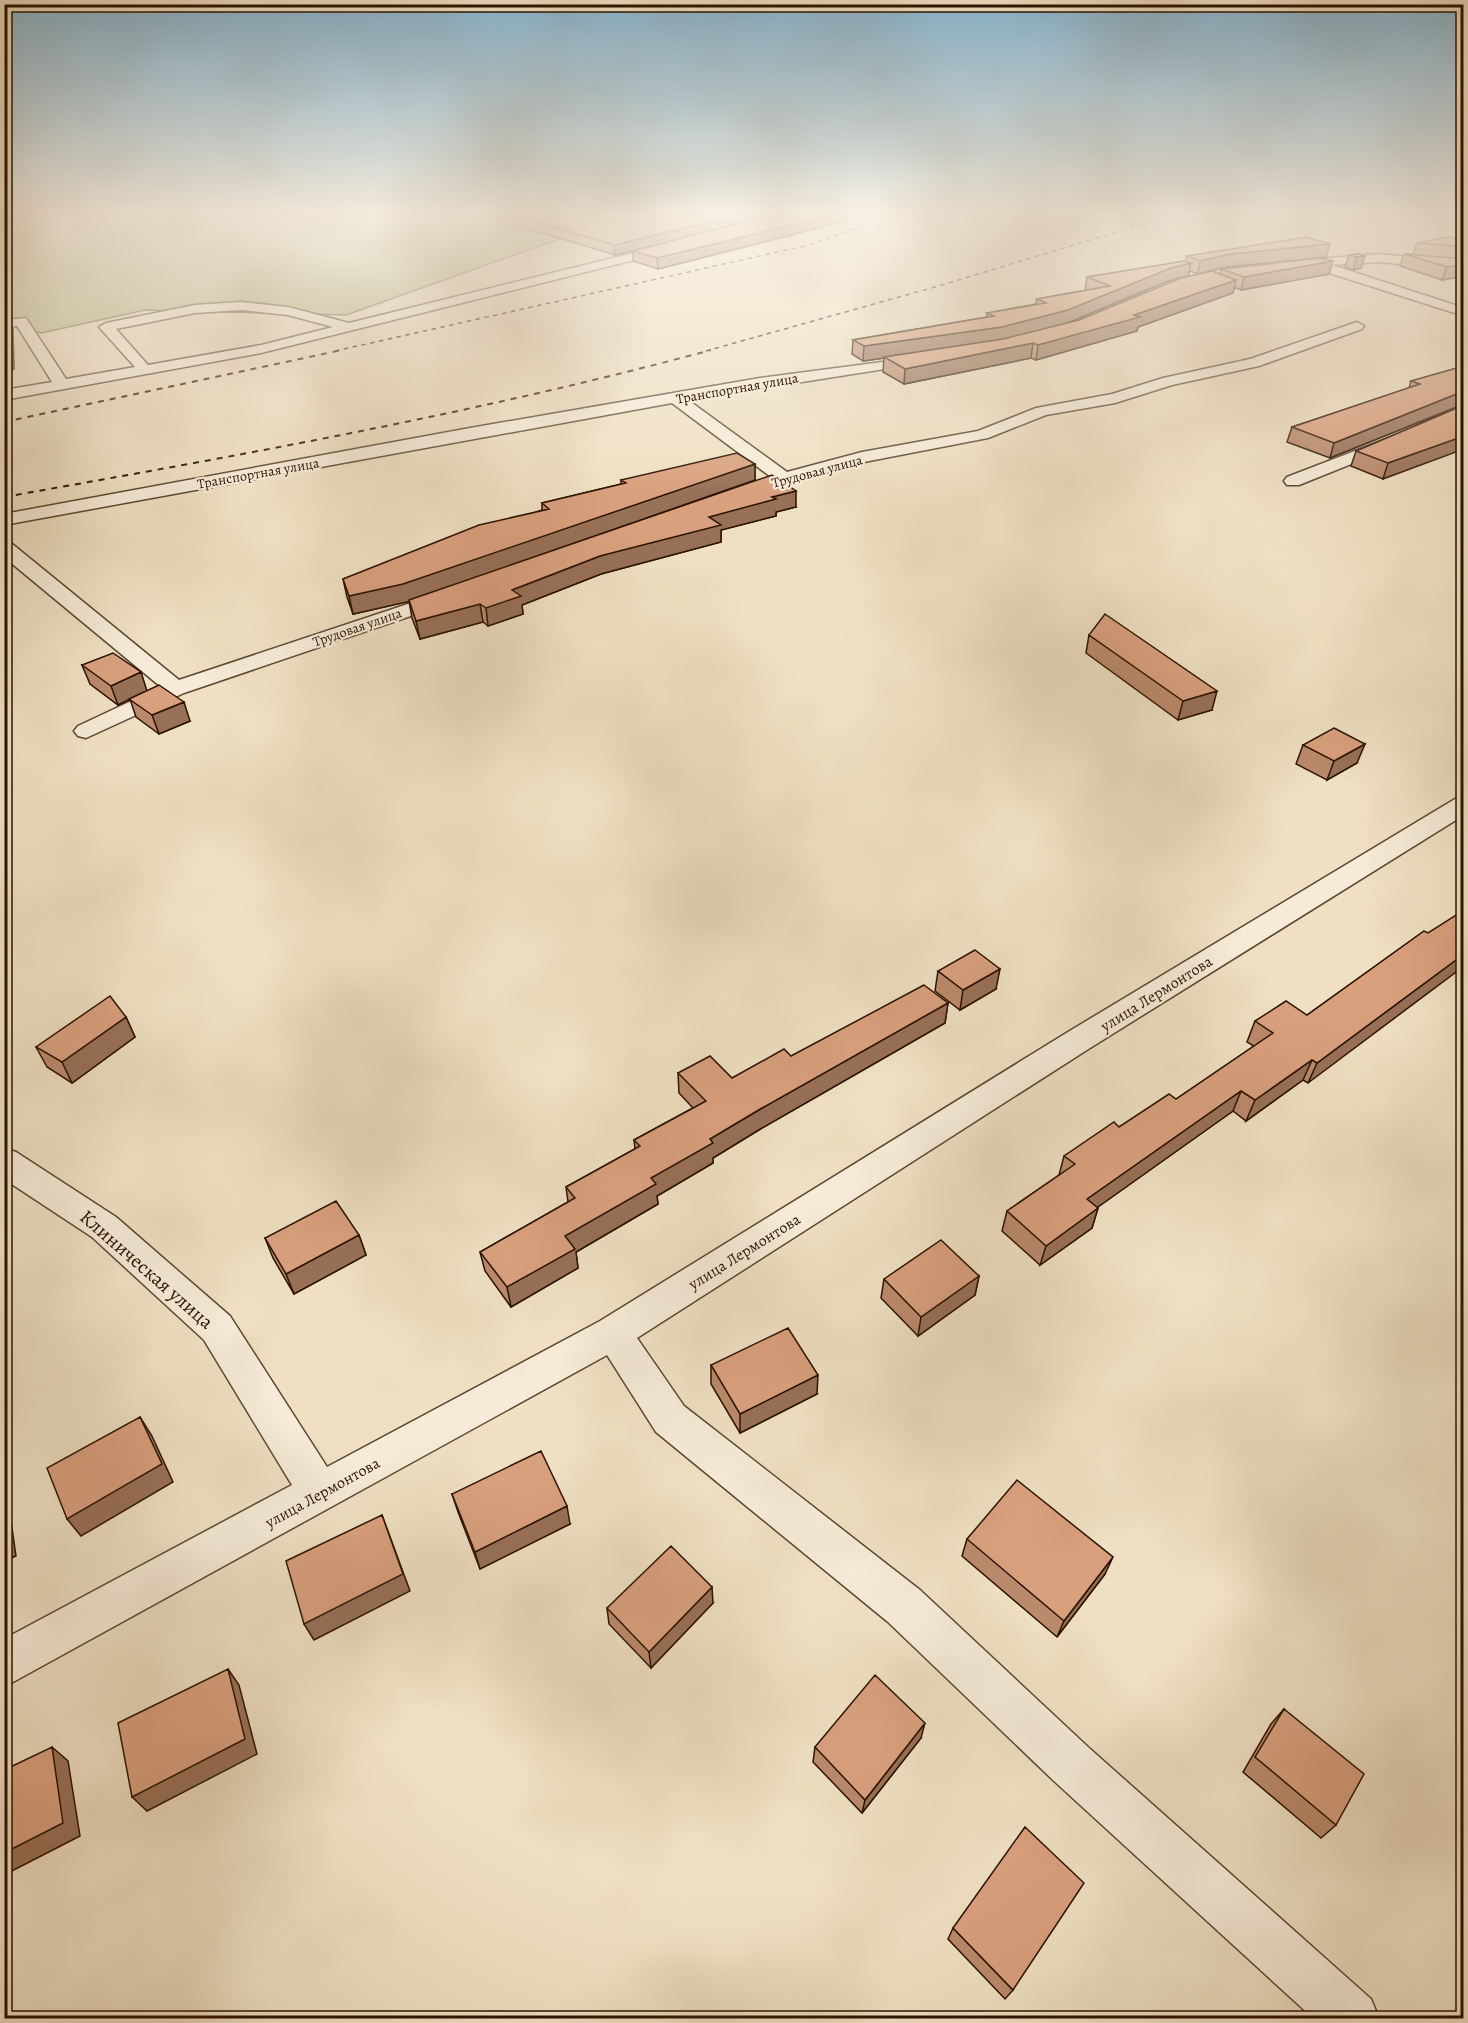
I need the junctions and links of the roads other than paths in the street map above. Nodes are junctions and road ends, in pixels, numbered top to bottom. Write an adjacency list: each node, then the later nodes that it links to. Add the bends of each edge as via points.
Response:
1 (443, 304): 6 (street)
2 (1440, 304): 3 (street)
3 (1464, 312)
4 (4, 324): 9 (street, via 21,321)
5 (1357, 326): 13 (street, Трудовая улица, via 1254,363 1168,381 1115,398 1042,411 982,435)
6 (348, 328): 8 (street); 8 (street, via 311,314 225,306 106,327)
7 (941, 357): 11 (street, Транспортная улица)
8 (146, 371): 9 (street)
9 (62, 385): 10 (street)
10 (4, 394)
11 (675, 398): 13 (street); 16 (street, Транспортная улица)
12 (1464, 409): 14 (street)
13 (784, 478): 15 (street, Трудовая улица)
14 (1293, 481)
15 (729, 498)
16 (4, 520)
17 (4, 547): 19 (street)
18 (464, 591): 19 (street, Трудовая улица)
19 (176, 688): 20 (street, Трудовая улица)
20 (86, 731)
21 (1464, 804): 23 (street, улица Лермонтова, via 1069,1046)
22 (4, 1161): 24 (street, Клиническая улица, via 104,1227 217,1328)
23 (613, 1333): 24 (street, улица Лермонтова); 26 (street, via 669,1419 904,1606)
24 (320, 1493): 25 (street, улица Лермонтова)
25 (4, 1664)
26 (1352, 2019)

